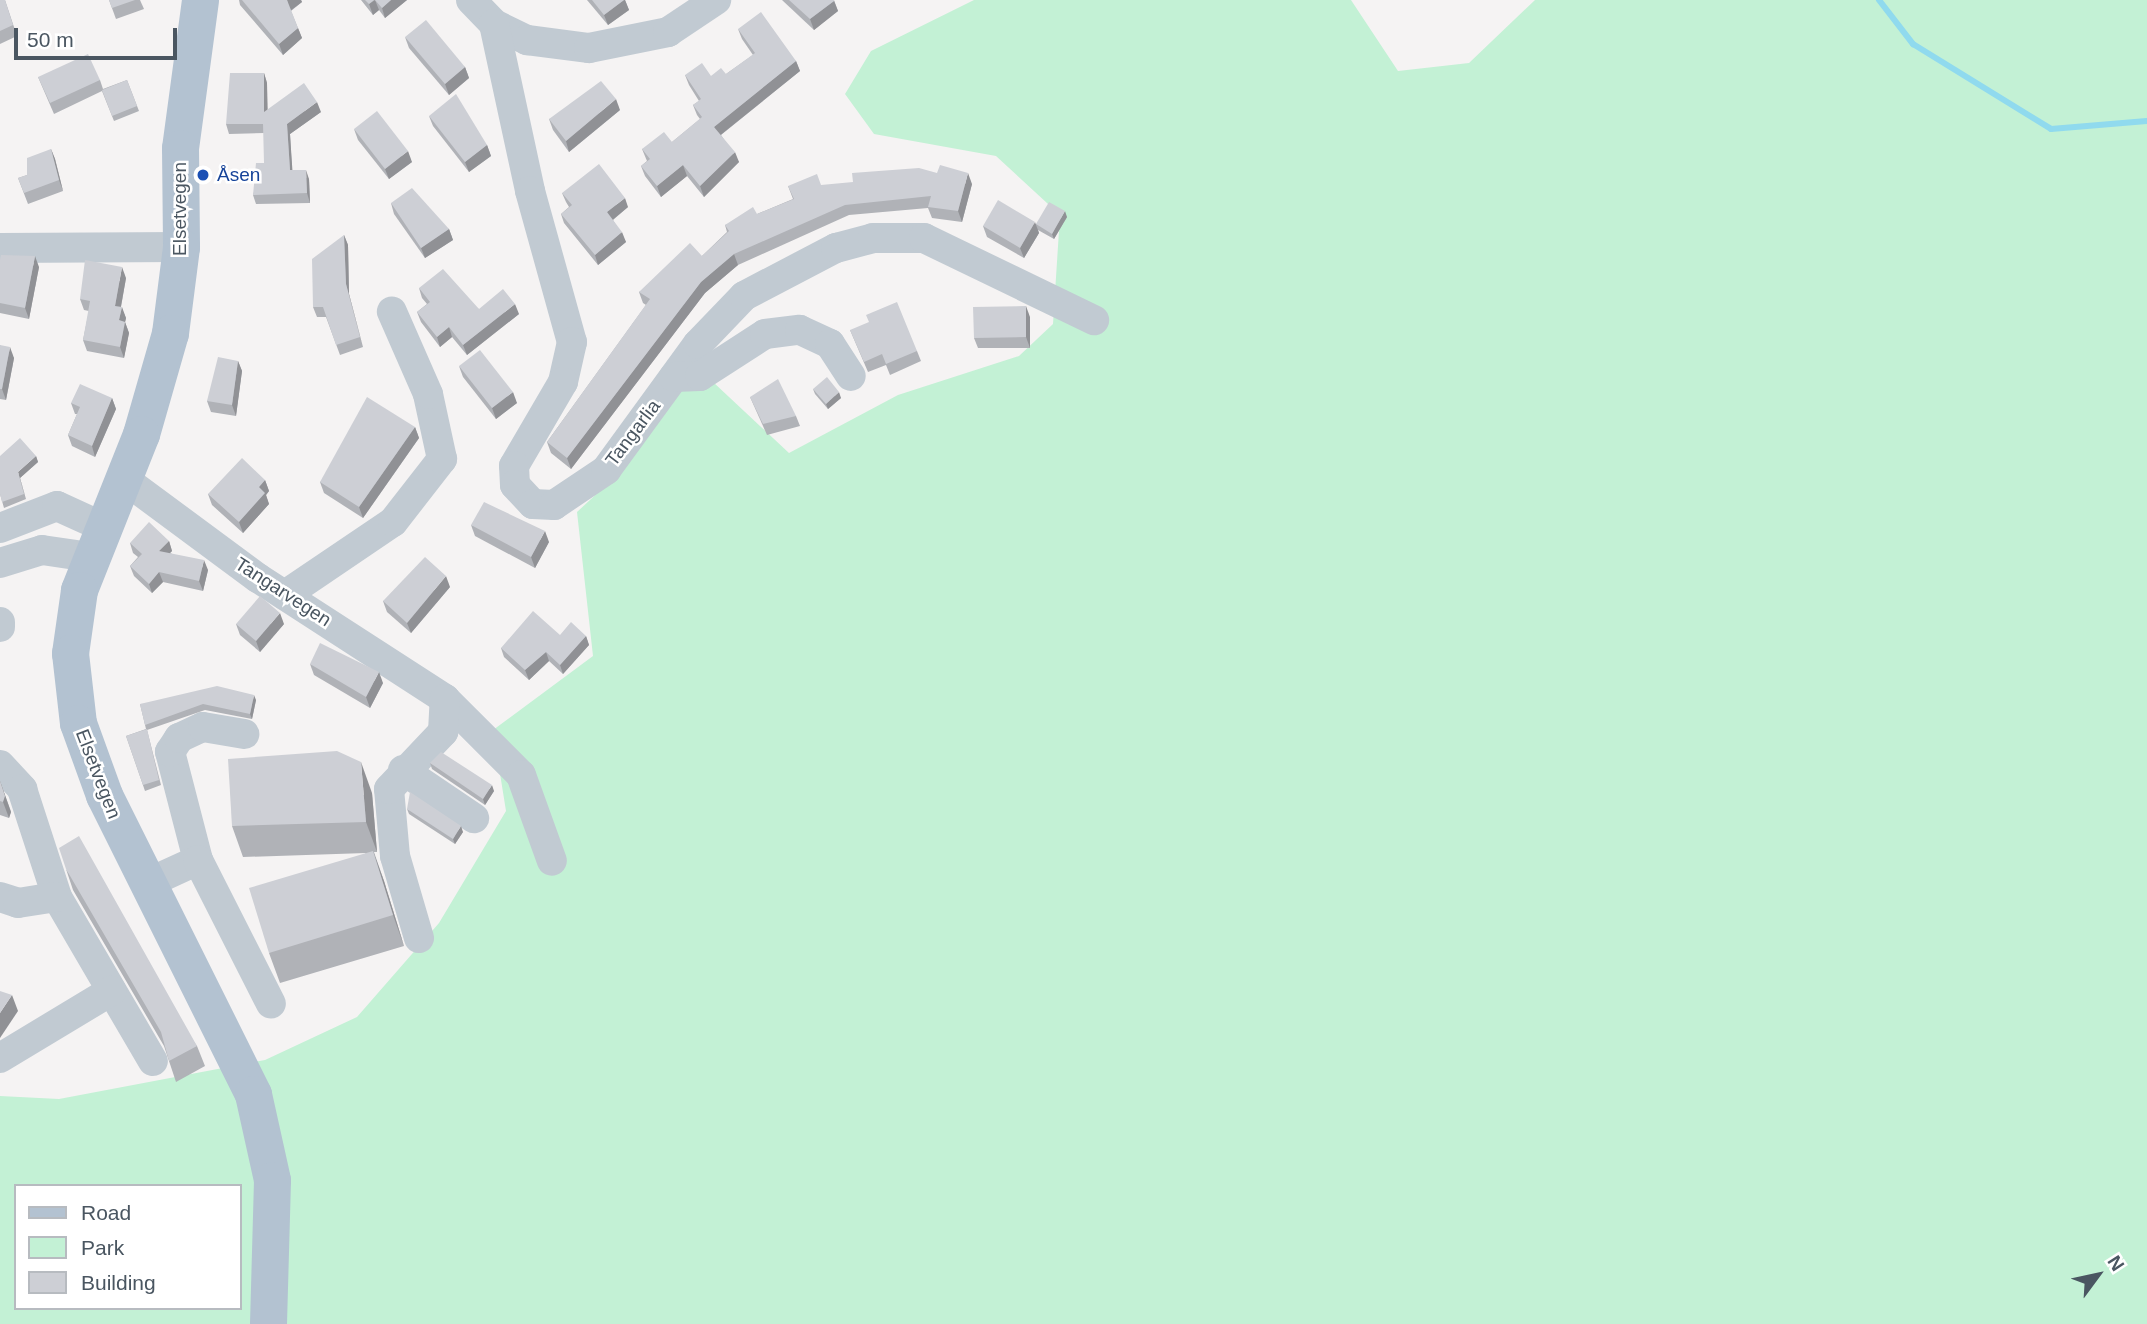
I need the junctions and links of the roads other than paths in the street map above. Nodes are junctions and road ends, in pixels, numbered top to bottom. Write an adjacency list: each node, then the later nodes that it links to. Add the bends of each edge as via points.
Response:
1 (200, 0): 5 (main road, Elsetvegen, via 180,148)
2 (471, 0): 4 (street)
3 (716, 0): 4 (street, via 668,32 610,47 527,40)
4 (494, 24): 10 (street, Tangarlia, via 521,154 572,342 563,382 514,466 523,496 554,505 585,486 625,449)
5 (181, 247): 6 (street); 11 (main road, Elsetvegen, via 163,368)
6 (0, 248)
7 (392, 312): 15 (street, via 428,394 442,459 393,522)
8 (1094, 320): 10 (street, Tangarlia, via 952,247 924,238 873,238 804,261 744,296)
9 (852, 376): 10 (street, via 830,344 800,330 765,334 700,376)
10 (674, 377)
11 (124, 479): 13 (main road, Elsetvegen); 15 (street, Tangarvegen)
12 (0, 528): 13 (street, via 57,506)
13 (97, 542): 14 (street, via 42,550); 24 (main road, Elsetvegen, via 72,622 76,711 104,795)
14 (0, 563)
15 (285, 594): 16 (street, Tangarvegen)
16 (445, 699): 20 (street, via 443,732); 23 (street, Tangarvegen, via 521,775)
17 (244, 734): 22 (street, via 203,727 179,738 170,752)
18 (0, 765): 26 (street, via 22,789)
19 (363, 774): 20 (street)
20 (399, 775): 21 (street); 27 (street, via 388,819)
21 (474, 818)
22 (198, 860): 24 (street); 29 (street)
23 (552, 861)
24 (148, 883): 32 (main road, Elsetvegen, via 240,1061 262,1127 274,1212)
25 (0, 897): 26 (street, via 18,903)
26 (57, 897): 28 (street)
27 (419, 938)
28 (111, 990): 30 (street); 31 (street)
29 (271, 1004)
30 (0, 1058)
31 (153, 1060)
32 (268, 1324)

